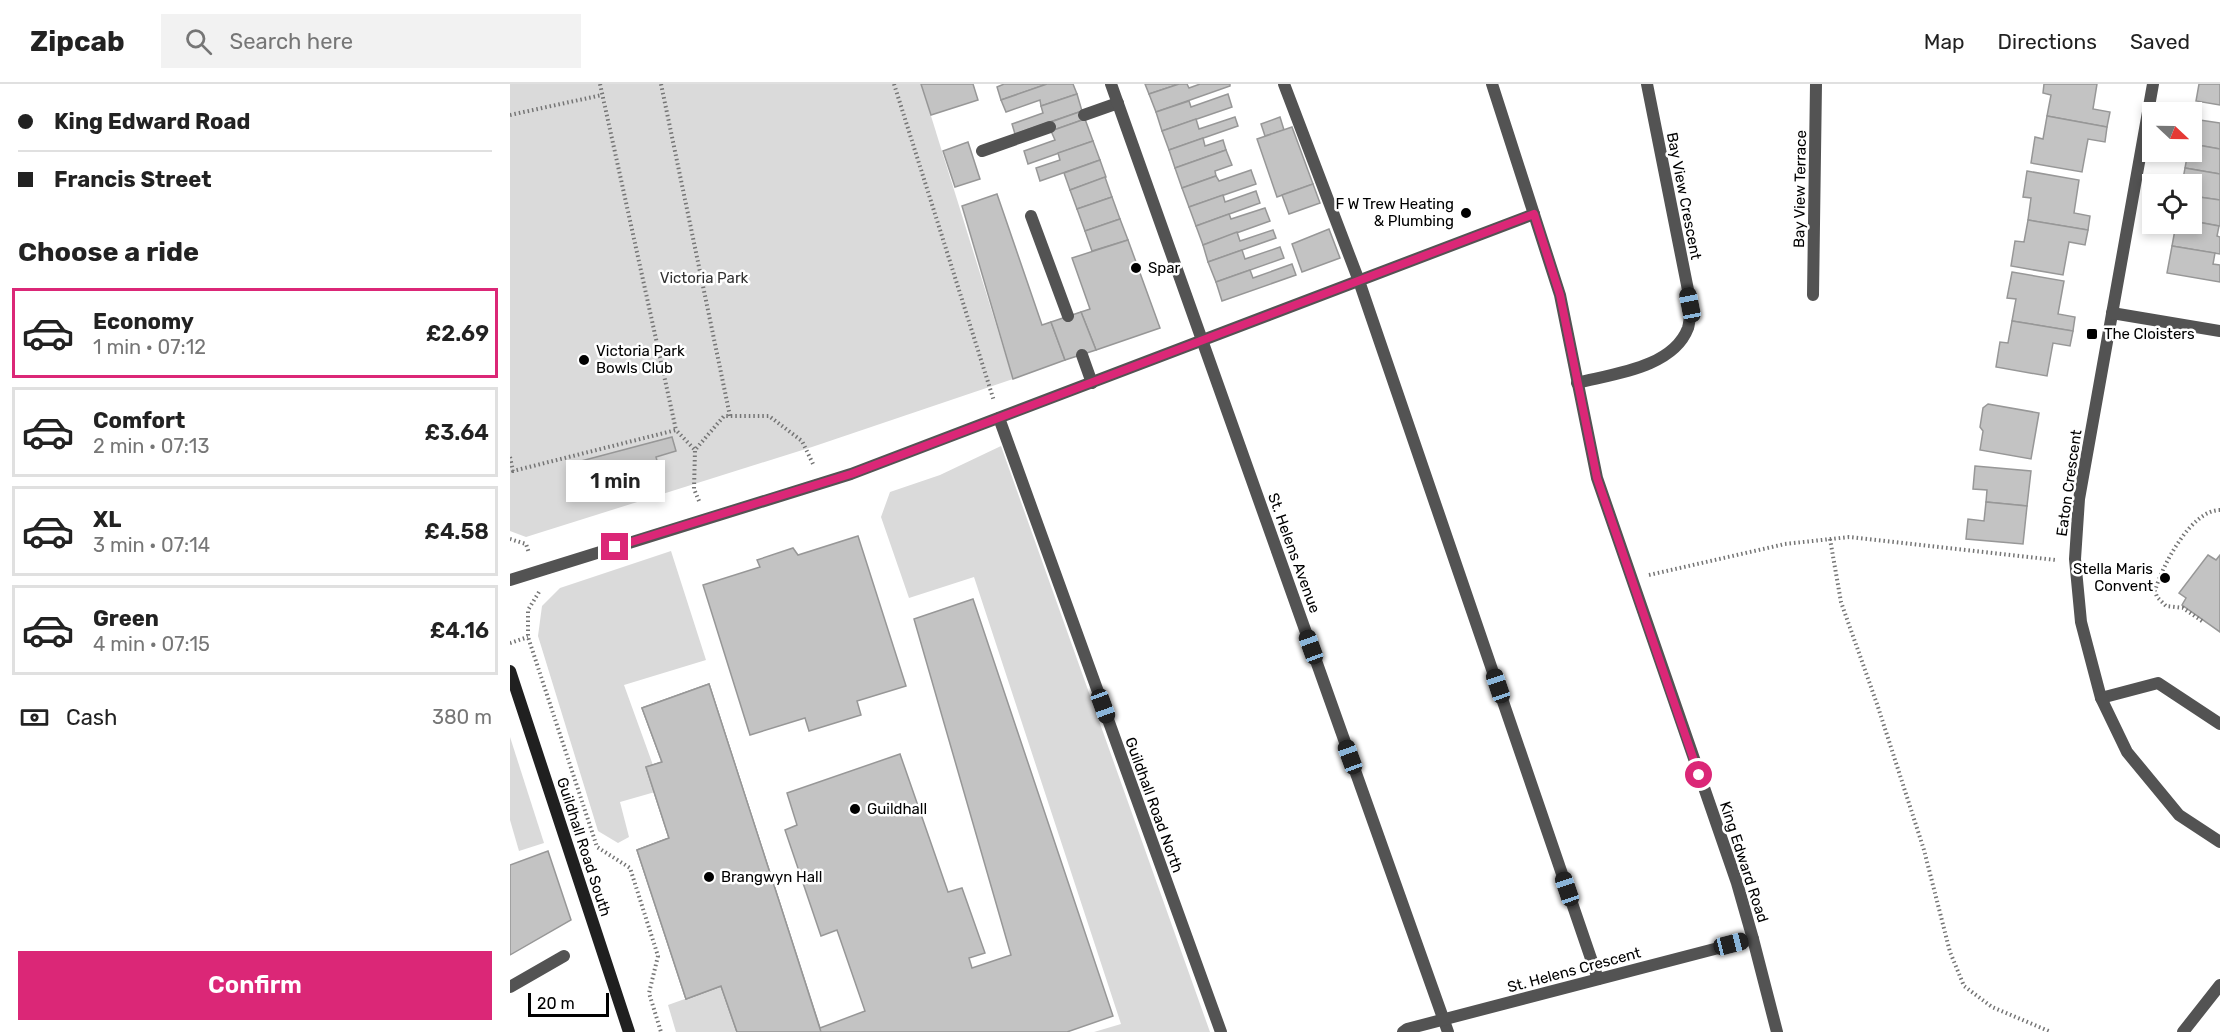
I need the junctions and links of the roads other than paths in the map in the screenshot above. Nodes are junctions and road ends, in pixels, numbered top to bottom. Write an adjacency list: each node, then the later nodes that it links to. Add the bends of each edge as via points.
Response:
1 (1111, 84): 7 (street, St. Helens Avenue)
2 (1284, 84): 13 (street)
3 (1492, 84): 11 (street, King Edward Road)
4 (1647, 84): 21 (street, Bay View Crescent, via 1690,305 1688,328 1677,345 1652,364)
5 (1816, 84): 14 (street, Bay View Terrace)
6 (2153, 84): 15 (street, Eaton Crescent)
7 (1118, 103): 8 (street); 18 (street, St. Helens Avenue)
8 (1084, 115)
9 (1050, 127): 10 (street)
10 (982, 151)
11 (1534, 214): 13 (street); 21 (street, King Edward Road, via 1560,295)
12 (1032, 216): 16 (street)
13 (1359, 281): 18 (street); 30 (street)
14 (1813, 295)
15 (2112, 313): 17 (street); 25 (street, Eaton Crescent, via 2079,499 2075,559 2081,622)
16 (1068, 316)
17 (2220, 331)
18 (1202, 340): 20 (street); 33 (street, St. Helens Avenue)
19 (1082, 355): 20 (street)
20 (1092, 383): 22 (street)
21 (1577, 383): 28 (street, King Edward Road, via 1597,478)
22 (999, 418): 23 (street, via 821,484); 35 (street, Guildhall Road North)
23 (510, 580)
24 (510, 671): 34 (main road, Guildhall Road South)
25 (2101, 698): 26 (street, via 2158,683); 27 (street, Eaton Crescent, via 2127,752 2179,815)
26 (2220, 724)
27 (2220, 842)
28 (1754, 939): 30 (street, St. Helens Crescent); 37 (street, King Edward Road)
29 (564, 956): 32 (street)
30 (1598, 979): 33 (street, St. Helens Crescent)
31 (2220, 985): 38 (street)
32 (510, 987)
33 (1446, 1026): 36 (street, St. Helens Crescent)
34 (629, 1032)
35 (1221, 1032)
36 (1403, 1032)
37 (1777, 1032)
38 (2183, 1032)

